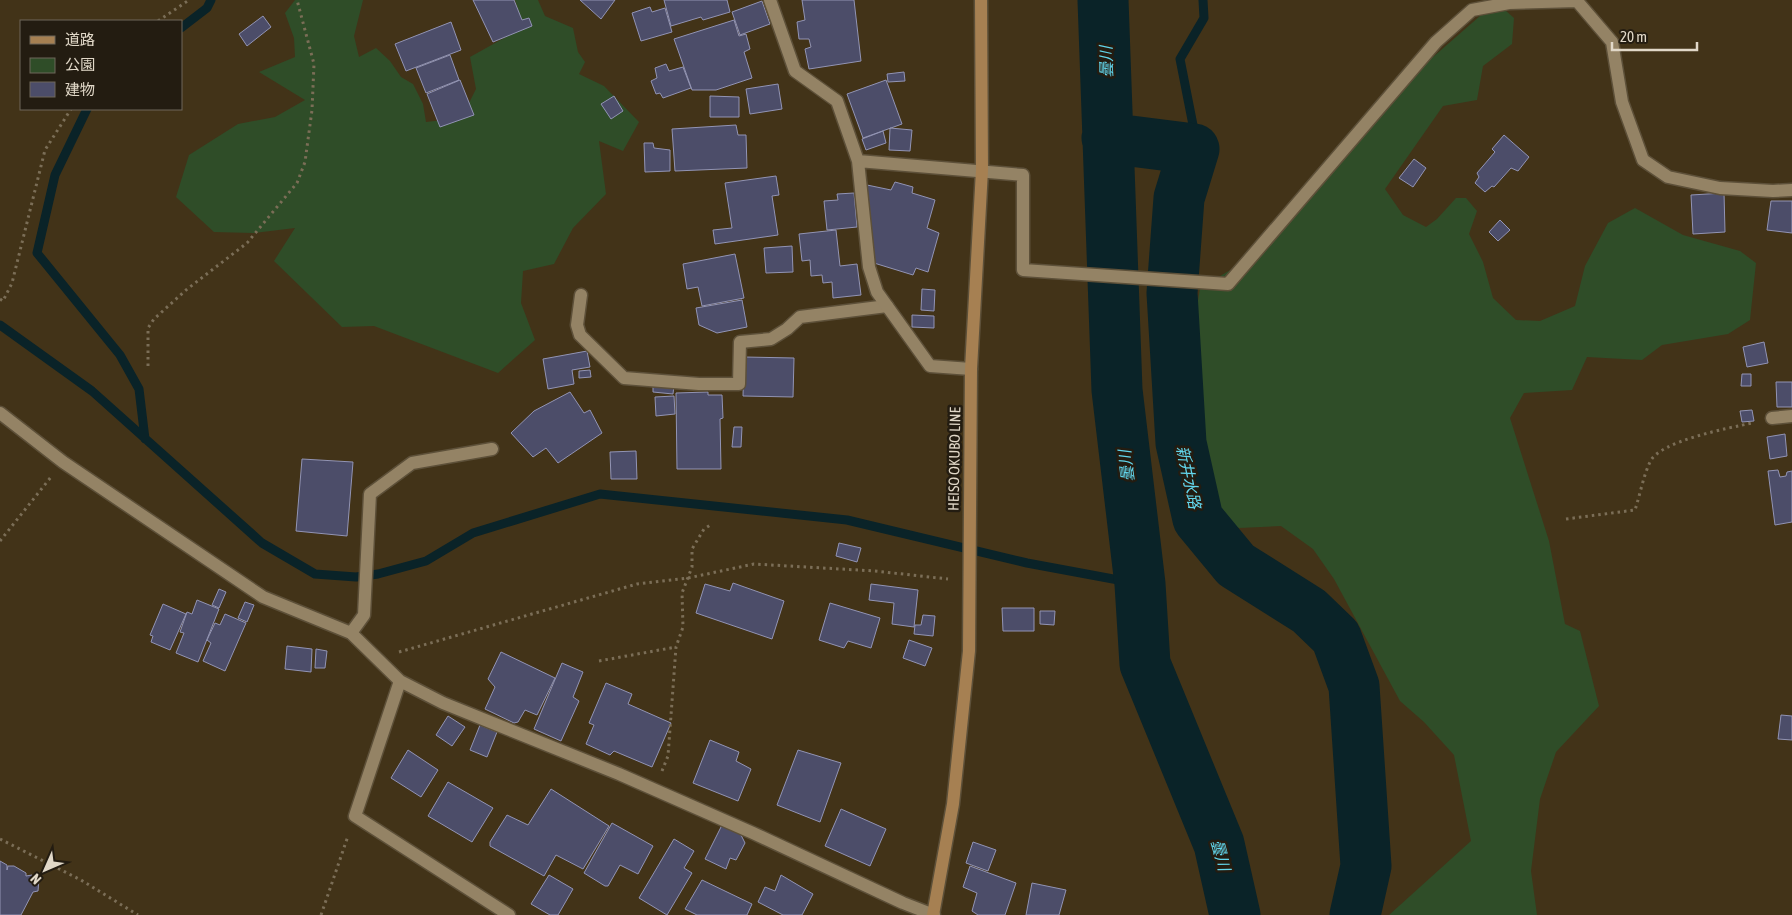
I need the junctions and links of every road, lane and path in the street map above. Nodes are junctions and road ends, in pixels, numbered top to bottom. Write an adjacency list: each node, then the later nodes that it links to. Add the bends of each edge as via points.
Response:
1 (189, 0): 6 (path)
2 (297, 0): 14 (path, via 314,64 305,162 297,184 247,243 154,319 148,328)
3 (770, 0): 8 (street, via 795,71 837,101)
4 (981, 0): 9 (main road, HEISO OKUBO LINE)
5 (1578, 1): 9 (street, via 1510,3 1472,10 1436,42 1228,284 1023,270 1023,175); 10 (street, via 1612,42 1622,102 1643,160 1668,177 1720,188 1773,192)
6 (159, 20)
7 (70, 110): 12 (path, via 45,150 12,282 3,301)
8 (858, 161): 9 (street); 13 (street, via 869,267 877,292)
9 (982, 170): 15 (main road, HEISO OKUBO LINE)
10 (1792, 190)
11 (581, 296): 13 (street, via 577,325 580,335 624,378 699,384 739,384 740,342 771,340 800,317)
12 (0, 299)
13 (888, 306): 15 (street, via 930,366)
14 (148, 366)
15 (971, 369): 37 (main road, HEISO OKUBO LINE, via 968,651 953,804)
16 (0, 413): 20 (street)
17 (1792, 416): 18 (street)
18 (1772, 418): 21 (path, via 1662,449 1650,460 1635,510)
19 (492, 449): 26 (street, via 412,463 370,494 364,615)
20 (63, 462): 23 (path); 26 (street, via 263,596)
21 (1566, 519)
22 (712, 524): 24 (path, via 704,529 692,549)
23 (0, 541)
24 (688, 578): 25 (path, via 754,564 875,570); 27 (path, via 682,593 683,626); 28 (path, via 636,584)
25 (949, 579)
26 (351, 633): 28 (street)
27 (676, 647): 29 (path); 31 (path, via 668,756)
28 (376, 658): 30 (street)
29 (598, 661)
30 (400, 681): 31 (street, via 443,703); 32 (street)
31 (654, 789): 37 (street)
32 (355, 816): 35 (path); 36 (street)
33 (0, 839): 34 (path, via 81,880)
34 (138, 915)
35 (321, 915)
36 (509, 915)
37 (933, 915)

